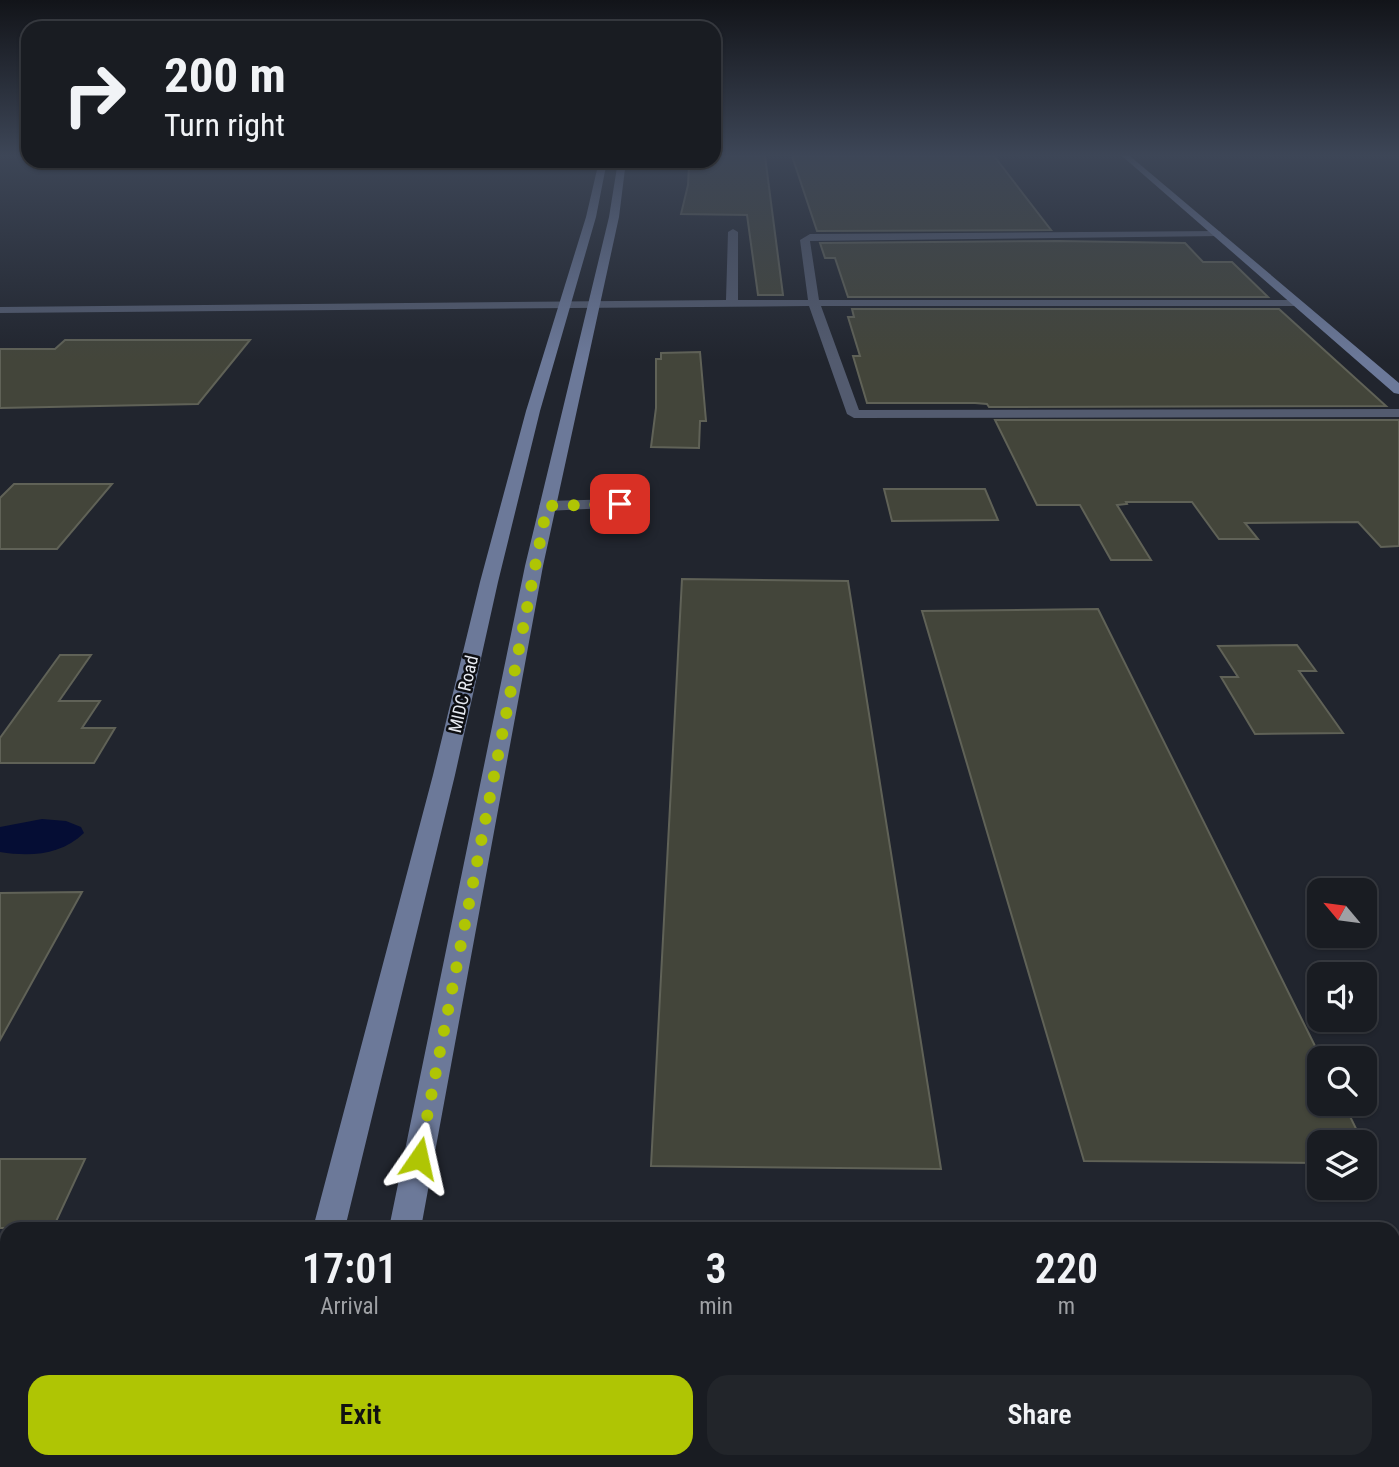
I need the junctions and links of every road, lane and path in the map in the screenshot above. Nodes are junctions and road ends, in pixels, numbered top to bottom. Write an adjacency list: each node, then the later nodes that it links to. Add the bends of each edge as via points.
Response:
1 (588, 224): 6 (main road, MIDC Road)
2 (612, 224): 7 (main road)
3 (1206, 224): 5 (main road)
4 (733, 232): 8 (street)
5 (1217, 234): 9 (street, via 810,237 804,240); 10 (main road)
6 (565, 303): 7 (street); 11 (street); 16 (main road, MIDC Road, via 489,582)
7 (592, 303): 8 (street); 15 (main road)
8 (732, 303): 9 (street)
9 (814, 303): 10 (street); 13 (street, via 854,414)
10 (1297, 303): 12 (main road)
11 (0, 310)
12 (1399, 390)
13 (1399, 413)
14 (620, 504): 15 (street)
15 (547, 506): 17 (main road)
16 (331, 1222)
17 (406, 1222)

